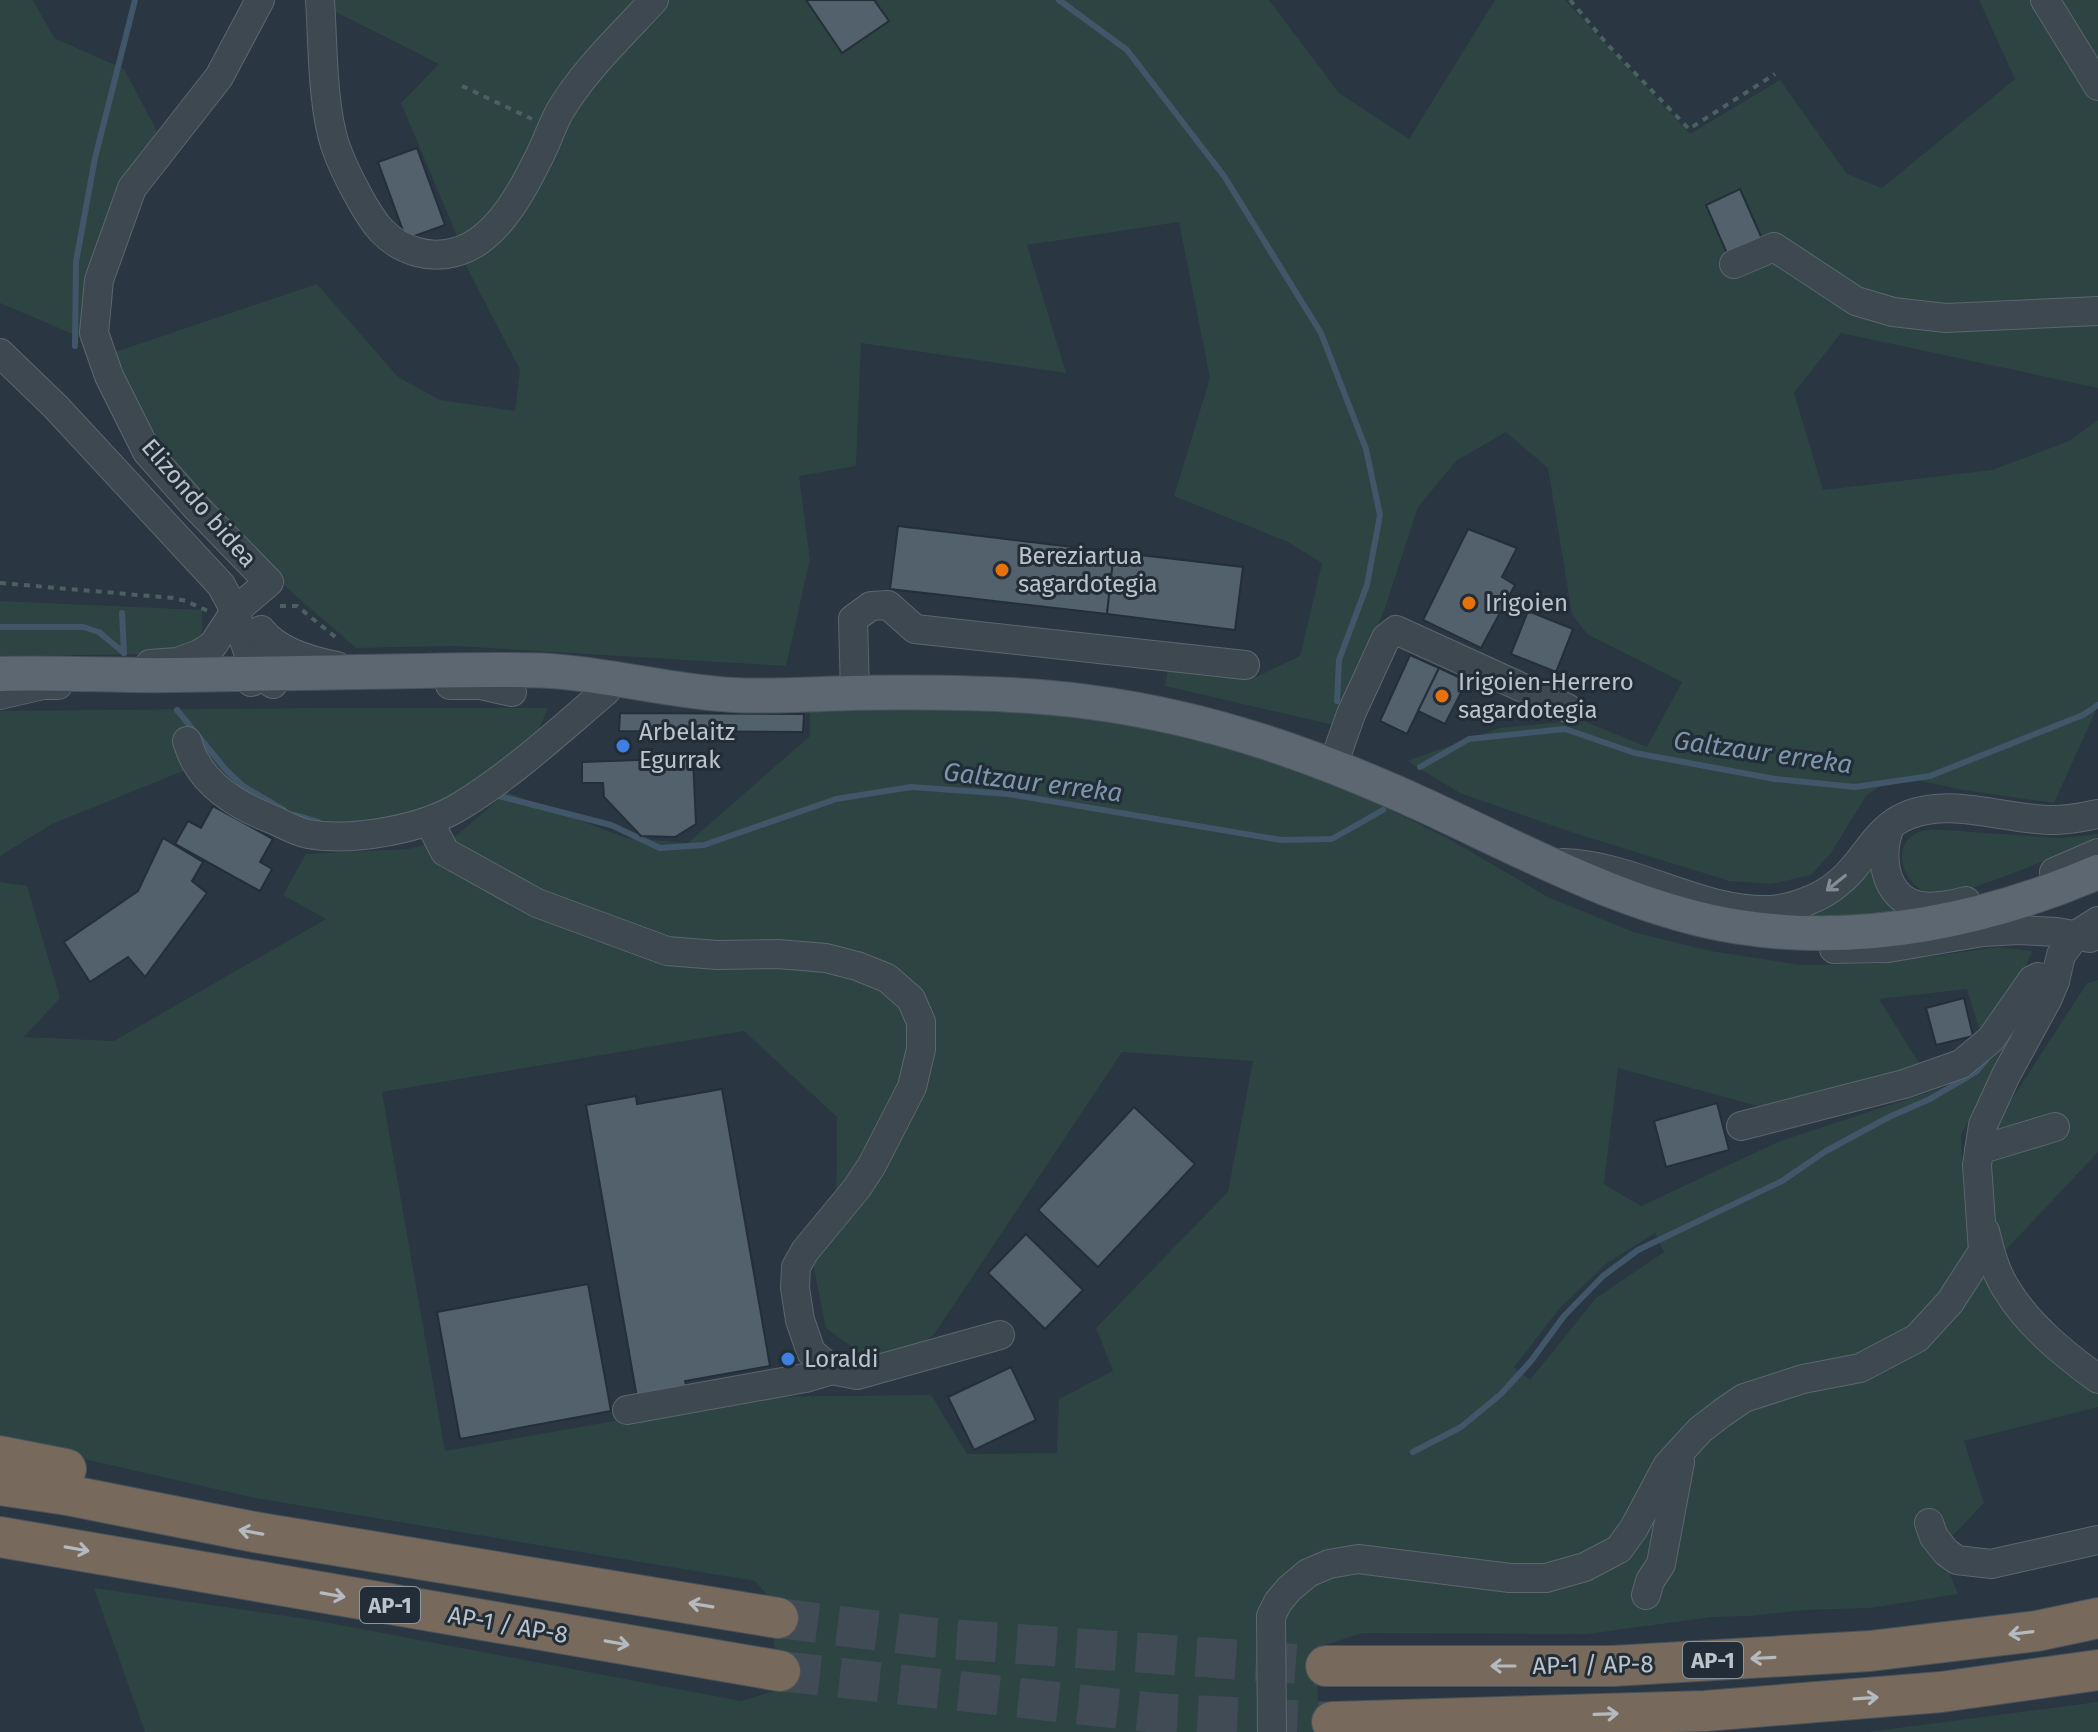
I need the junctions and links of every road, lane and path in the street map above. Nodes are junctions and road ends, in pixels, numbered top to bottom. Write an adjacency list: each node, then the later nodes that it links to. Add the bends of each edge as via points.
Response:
1 (260, 0): 14 (street, Elizondo bidea, via 219,77 132,188 99,280 94,333 147,452 269,582)
2 (320, 0): 9 (street, via 335,143 375,224 404,248 446,254 467,249 485,236 504,217)
3 (654, 0): 9 (street, via 591,70)
4 (1570, 0): 6 (path, via 1689,129)
5 (2045, 0): 8 (street)
6 (1775, 74)
7 (462, 86): 9 (path)
8 (2098, 86)
9 (551, 128)
10 (1734, 264): 11 (street, via 1774,247 1856,301 1893,312 1946,318)
11 (2098, 311)
12 (0, 353): 14 (street, via 221,585)
13 (0, 583): 14 (path, via 173,598)
14 (224, 612): 15 (street, via 251,619); 18 (street); 19 (street, via 213,645 177,662 46,665)
15 (269, 640): 17 (street, via 299,655); 18 (street, via 267,665)
16 (1245, 665): 23 (street, via 915,629 888,605 871,606 853,619)
17 (363, 671): 18 (main road); 20 (main road, via 544,671)
18 (258, 681): 19 (main road, via 170,675); 22 (street, via 481,685)
19 (2, 685): 22 (main road)
20 (661, 688): 21 (main road); 23 (main road, via 737,696)
21 (606, 691): 22 (main road); 28 (street, via 503,776)
22 (512, 692)
23 (855, 693): 26 (main road, via 1090,702 1231,731)
24 (1567, 708): 26 (street, via 1396,630 1386,638)
25 (187, 741): 28 (street, via 213,786 256,813 307,834 355,836)
26 (1333, 765): 31 (main road)
27 (2098, 814): 29 (street, via 2055,820 1927,810)
28 (429, 821): 42 (street, via 445,852 537,903 616,933 667,951 826,958 887,978 911,999 921,1022 912,1087 872,1165 796,1267 800,1320 811,1352)
29 (1890, 827): 30 (street, via 1883,851 1886,874 1897,893 1920,906 2002,891); 31 (street, one-way to 31, via 1838,884 1806,901 1772,910 1700,901 1600,868)
30 (2098, 853)
31 (1547, 863): 33 (main road)
32 (2098, 872): 33 (main road, via 1979,914 1901,929 1781,932)
33 (1684, 915): 34 (street, via 1696,926 1723,935 1793,948 1888,948 1983,932)
34 (2037, 930): 35 (street); 36 (street, via 2054,955)
35 (2092, 936): 36 (street, via 2061,955)
36 (2056, 974): 37 (street, via 2032,980 1991,1039 1961,1064); 39 (street, via 1983,1125)
37 (1741, 1126)
38 (2055, 1127): 39 (street)
39 (1979, 1150): 40 (street)
40 (1978, 1207): 43 (street, via 2007,1291 2037,1329); 45 (street, via 1983,1251 1950,1302 1917,1338 1860,1368 1744,1398)
41 (1000, 1335): 42 (street, via 857,1375)
42 (832, 1370): 44 (street)
43 (2098, 1379)
44 (627, 1410)
45 (1684, 1447): 52 (street, via 1661,1564); 59 (street, via 1667,1466 1619,1549 1585,1567 1546,1578 1510,1578 1358,1559 1308,1573 1271,1616)
46 (0, 1456): 51 (highway, via 372,1526)
47 (0, 1485): 51 (highway, AP-1 / AP-8 / AP-1, one-way to 47)
48 (1929, 1523): 50 (street, via 1940,1545 1957,1560 1991,1564)
49 (0, 1537): 57 (highway, AP-1 / AP-8 / AP-1, one-way to 57)
50 (2098, 1540)
51 (410, 1558): 53 (highway, AP-1 / AP-8 / AP-1, one-way to 51)
52 (1646, 1595)
53 (778, 1618)
54 (2098, 1618): 55 (highway, AP-1 / AP-8 / AP-1, one-way to 55, via 2037,1631 1870,1651 1613,1666)
55 (1326, 1666)
56 (2098, 1670): 58 (highway, AP-1 / AP-8 / AP-1, one-way to 56, via 1705,1711 1941,1692)
57 (780, 1671)
58 (1332, 1722)
59 (1272, 1732)

